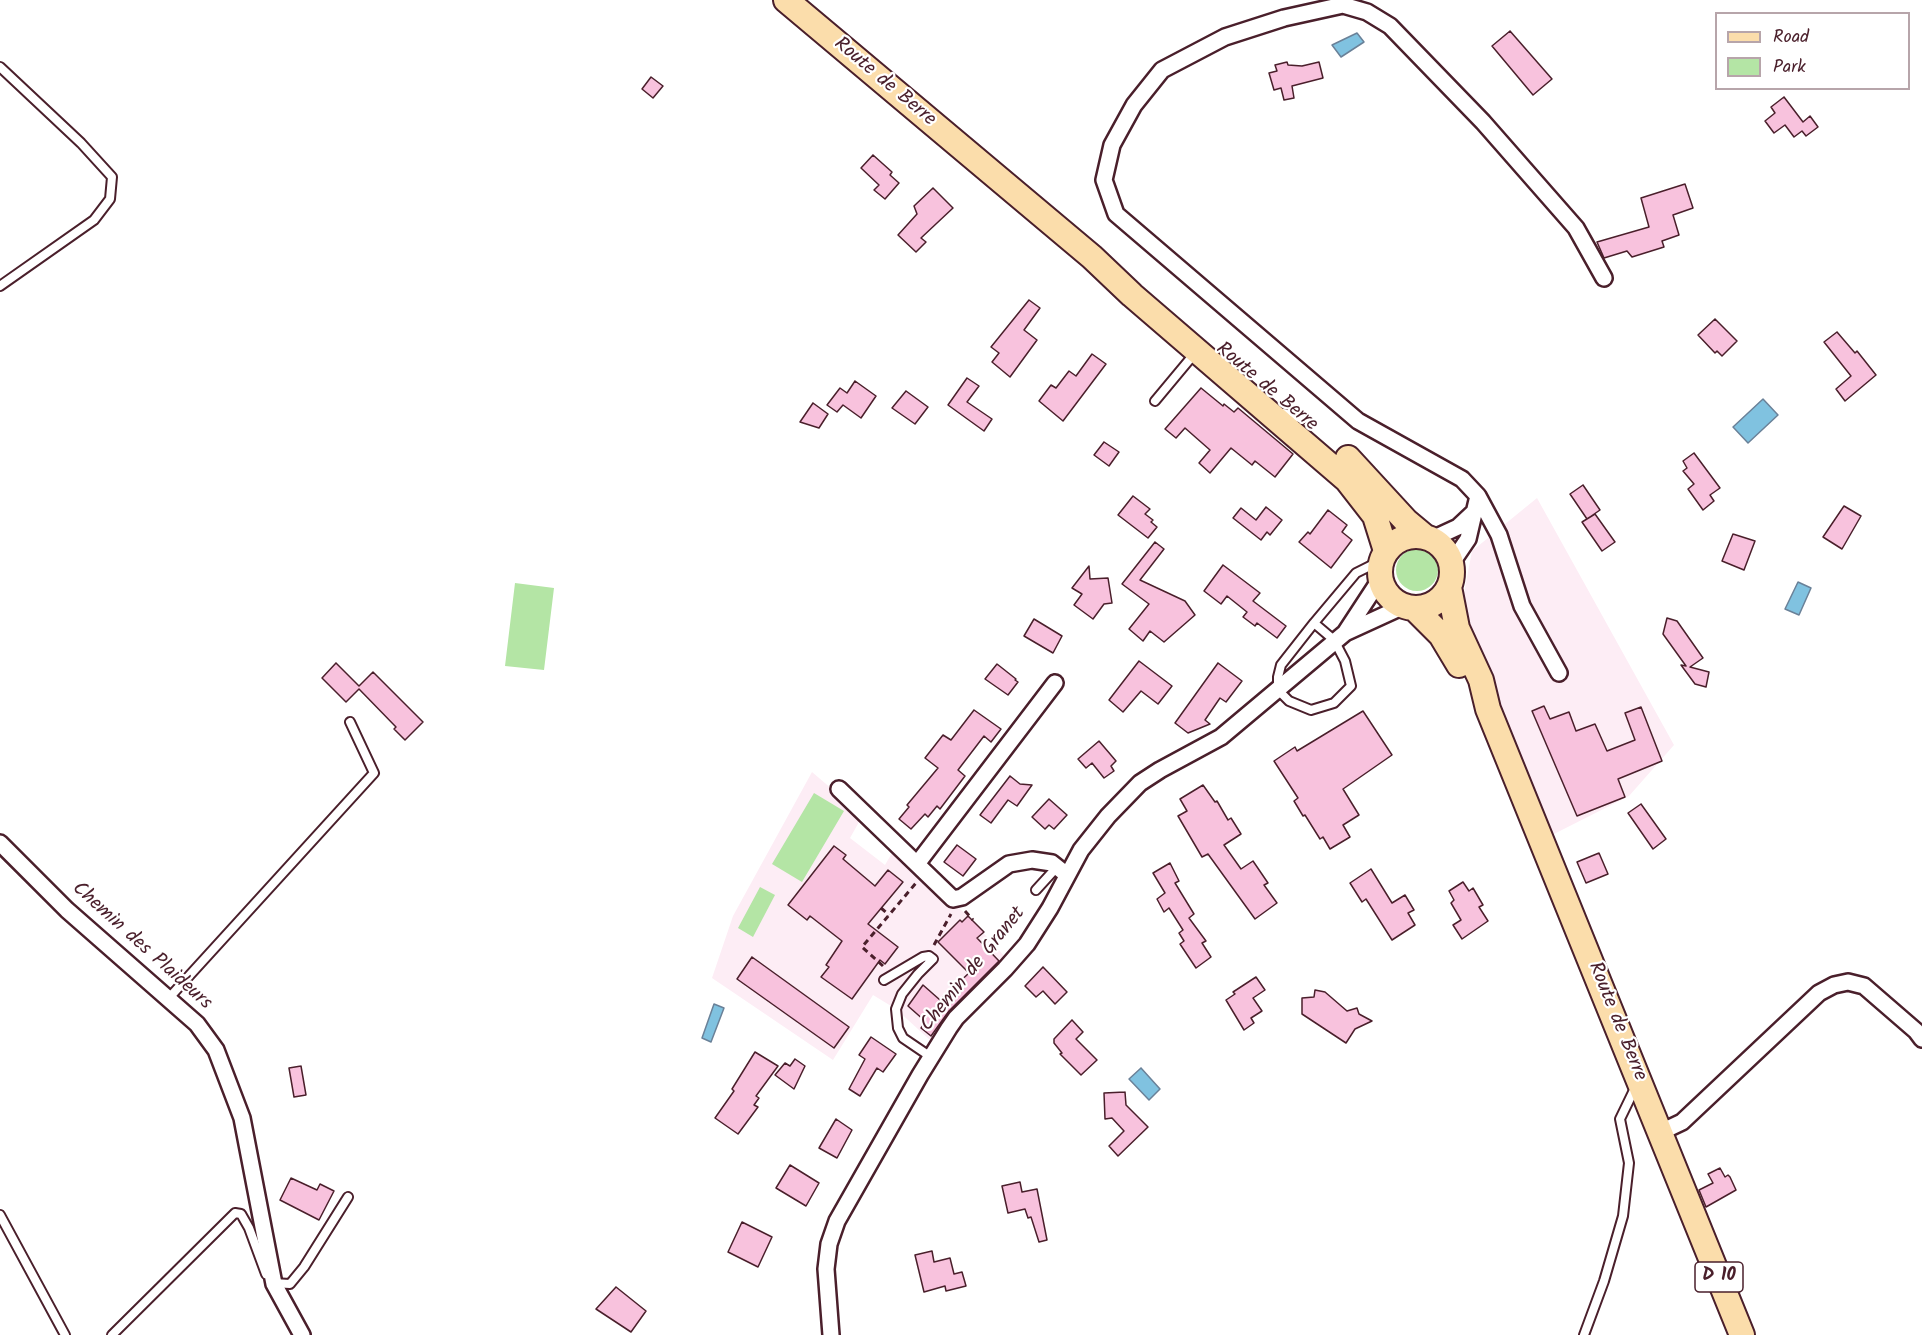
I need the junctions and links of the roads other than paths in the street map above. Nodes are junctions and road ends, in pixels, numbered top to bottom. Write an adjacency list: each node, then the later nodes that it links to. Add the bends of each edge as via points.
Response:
1 (786, 0): 3 (main road, Route de Berre)
2 (0, 67): 5 (lane, via 112,177 110,199 94,220)
3 (1092, 257): 6 (main road, Route de Berre); 10 (main road, Route de Berre, via 1186,320)
4 (1604, 278): 11 (street, via 1576,228 1522,166 1390,26 1367,12 1343,5 1321,9 1225,38 1162,70 1134,105 1112,145 1104,180 1116,214 1358,421 1462,479)
5 (0, 286)
6 (1198, 351): 7 (lane, via 1208,349); 8 (lane); 14 (main road, Route de Berre, via 1347,480 1375,516)
7 (1234, 371)
8 (1155, 401)
9 (1278, 408): 10 (lane, via 1286,415)
10 (1302, 418): 13 (main road, Route de Berre)
11 (1478, 496): 12 (street); 19 (street, via 1499,535 1522,606)
12 (1474, 512): 13 (street, via 1458,527); 15 (street, via 1468,539)
13 (1428, 538): 14 (main road, via 1407,537 1392,545); 15 (main road, via 1447,554)
14 (1383, 563): 16 (main road, via 1389,595); 17 (lane, via 1356,573); 18 (street, Chemin de Granet)
15 (1450, 575): 16 (main road, via 1443,596 1435,603); 22 (main road, Route de Berre, via 1457,628 1481,680)
16 (1409, 607): 18 (street, Chemin de Granet); 22 (main road, Route de Berre, via 1441,635)
17 (1314, 623): 18 (lane); 21 (lane, via 1281,665)
18 (1340, 637): 21 (street, Chemin de Granet); 21 (lane, via 1351,686 1334,703 1311,710 1288,701)
19 (1559, 673)
20 (1055, 683): 26 (street)
21 (1278, 690): 27 (street, Chemin de Granet, via 1221,737 1140,783)
22 (1488, 709): 33 (main road, Route de Berre)
23 (350, 722): 30 (lane, via 374,774)
24 (839, 789): 26 (street)
25 (0, 843): 30 (street, Chemin des Plaideurs, via 67,910)
26 (919, 871): 27 (street, via 958,899 1009,864 1032,860 1052,863)
27 (1062, 871): 28 (lane); 32 (street, Chemin de Granet, via 1050,908 1027,944 956,1018)
28 (1036, 890)
29 (884, 980): 32 (lane, via 923,957 933,959 902,994 896,1009 903,1038)
30 (168, 999): 37 (street, Chemin des Plaideurs, via 197,1024 216,1050 242,1118)
31 (1922, 1039): 34 (street, via 1864,986 1848,982 1834,985 1819,993 1682,1122)
32 (931, 1057): 41 (street, Chemin de Granet, via 837,1221 826,1269)
33 (1639, 1079): 34 (main road, Route de Berre); 42 (lane, via 1620,1119 1629,1163 1623,1216)
34 (1661, 1132): 43 (main road, Route de Berre / D 10)
35 (348, 1197): 37 (lane, via 290,1284)
36 (0, 1215): 38 (lane)
37 (274, 1284): 39 (lane, via 266,1274 249,1228 241,1214 235,1213); 40 (street, Chemin des Plaideurs)
38 (65, 1335)
39 (112, 1335)
40 (302, 1335)
41 (831, 1335)
42 (1584, 1335)
43 (1742, 1335)

